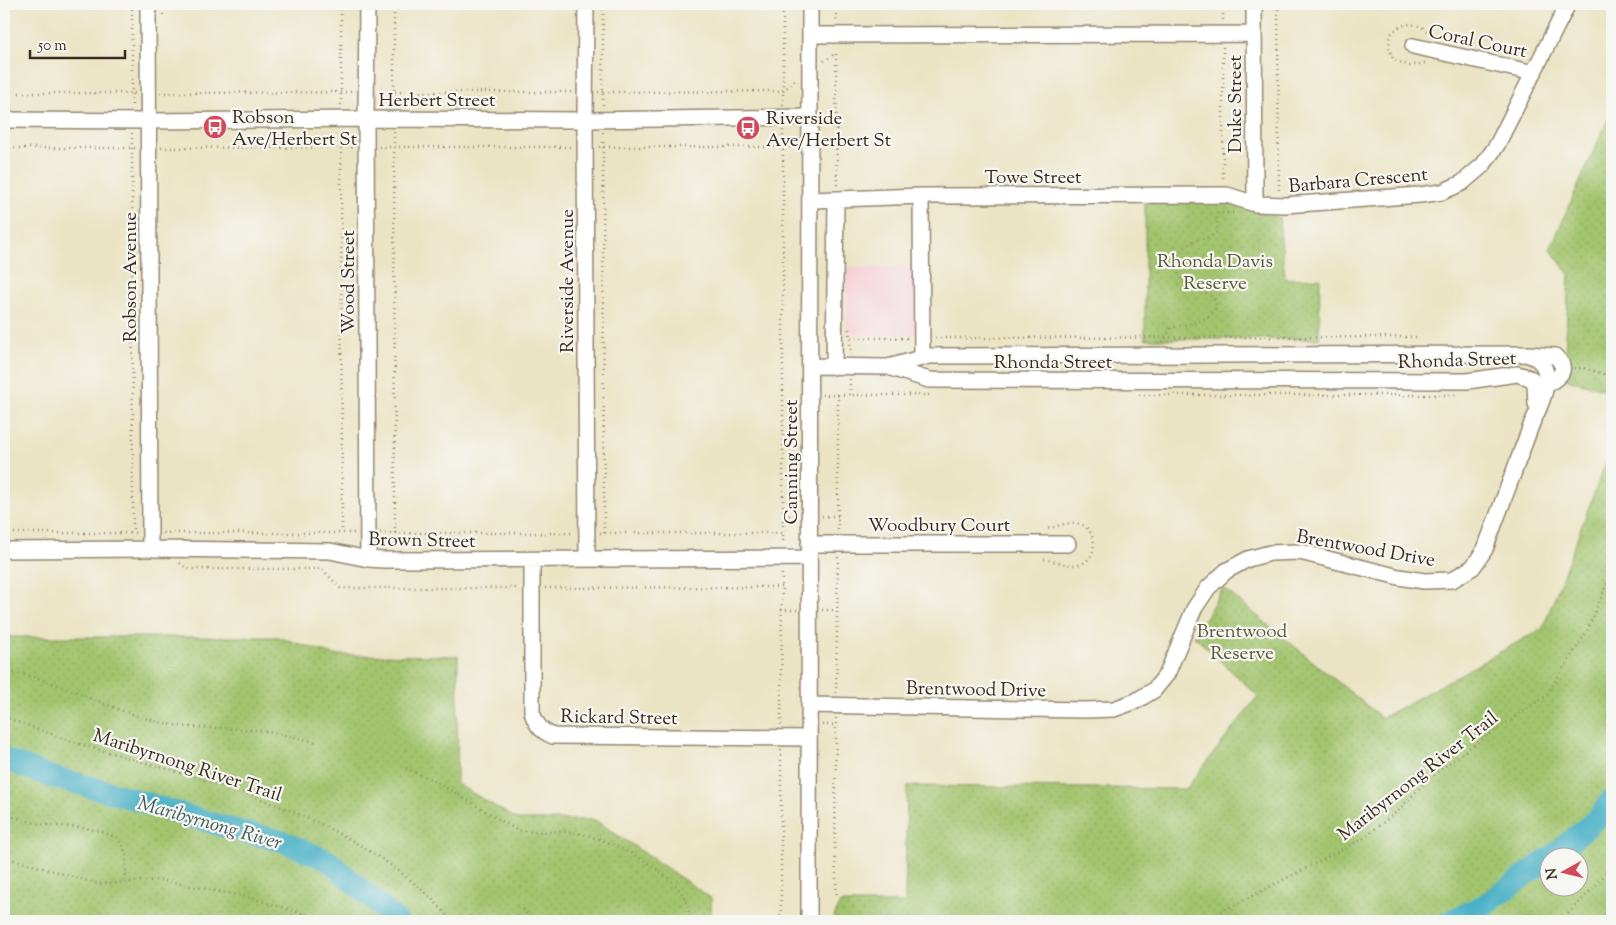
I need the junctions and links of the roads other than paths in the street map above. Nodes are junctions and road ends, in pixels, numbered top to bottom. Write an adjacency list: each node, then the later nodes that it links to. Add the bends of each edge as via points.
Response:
1 (148, 4): 15 (street, Robson Avenue)
2 (367, 4): 12 (street, Wood Street)
3 (586, 4): 14 (street, Riverside Avenue)
4 (810, 4): 8 (street, Canning Street)
5 (1254, 4): 7 (street, Duke Street)
6 (1568, 4): 10 (street, Barbara Crescent)
7 (1254, 34): 8 (street, via 1223,28); 19 (street, Duke Street)
8 (810, 35): 11 (street, Canning Street)
9 (1413, 46): 10 (street, Coral Court)
10 (1534, 73): 19 (street, Barbara Crescent, via 1483,166 1462,183 1442,192 1420,195)
11 (810, 117): 14 (street, Herbert Street); 17 (street, Canning Street)
12 (366, 119): 14 (street, Herbert Street); 15 (street, Herbert Street); 34 (street, Wood Street)
13 (4, 120): 15 (street, Herbert Street)
14 (585, 120): 33 (street, Riverside Avenue)
15 (148, 121): 31 (street, Robson Avenue)
16 (921, 196): 18 (street, Towe Street); 19 (street, Towe Street, via 1215,188); 22 (street)
17 (810, 200): 18 (street, Towe Street); 23 (street, Canning Street)
18 (836, 200): 24 (street)
19 (1255, 204)
20 (1525, 354): 21 (street, Rhonda Street); 27 (street, Rhonda Street, via 1542,364); 27 (street, via 1555,356 1563,368 1558,378)
21 (1122, 356): 22 (street, Rhonda Street); 26 (street)
22 (922, 358): 25 (street, Rhonda Street)
23 (810, 366): 24 (street, Rhonda Street); 32 (street, Canning Street)
24 (834, 367): 25 (street, Rhonda Street)
25 (888, 367): 26 (street, Rhonda Street, via 929,380)
26 (1121, 381): 28 (street, Rhonda Street, via 1467,381 1517,374 1532,379 1535,384)
27 (1546, 386): 28 (street)
28 (1532, 423): 36 (street, Brentwood Drive, via 1485,549 1473,567 1452,580 1424,581 1399,577 1300,552 1270,553 1248,559 1226,571 1208,588 1194,609 1167,674 1154,690 1136,701 1114,708 1085,710)
29 (1068, 544): 32 (street, Woodbury Court, via 838,544)
30 (4, 550): 31 (street, Brown Street)
31 (150, 550): 34 (street, Brown Street, via 330,551)
32 (809, 551): 33 (street, Brown Street, via 783,558); 36 (street, Canning Street)
33 (587, 559): 35 (street, Brown Street)
34 (368, 560): 35 (street, Brown Street)
35 (532, 560): 37 (street, Rickard Street, via 532,712 534,720 546,733 553,736)
36 (809, 705): 37 (street, Canning Street)
37 (809, 737): 38 (street, Canning Street)
38 (808, 921)

